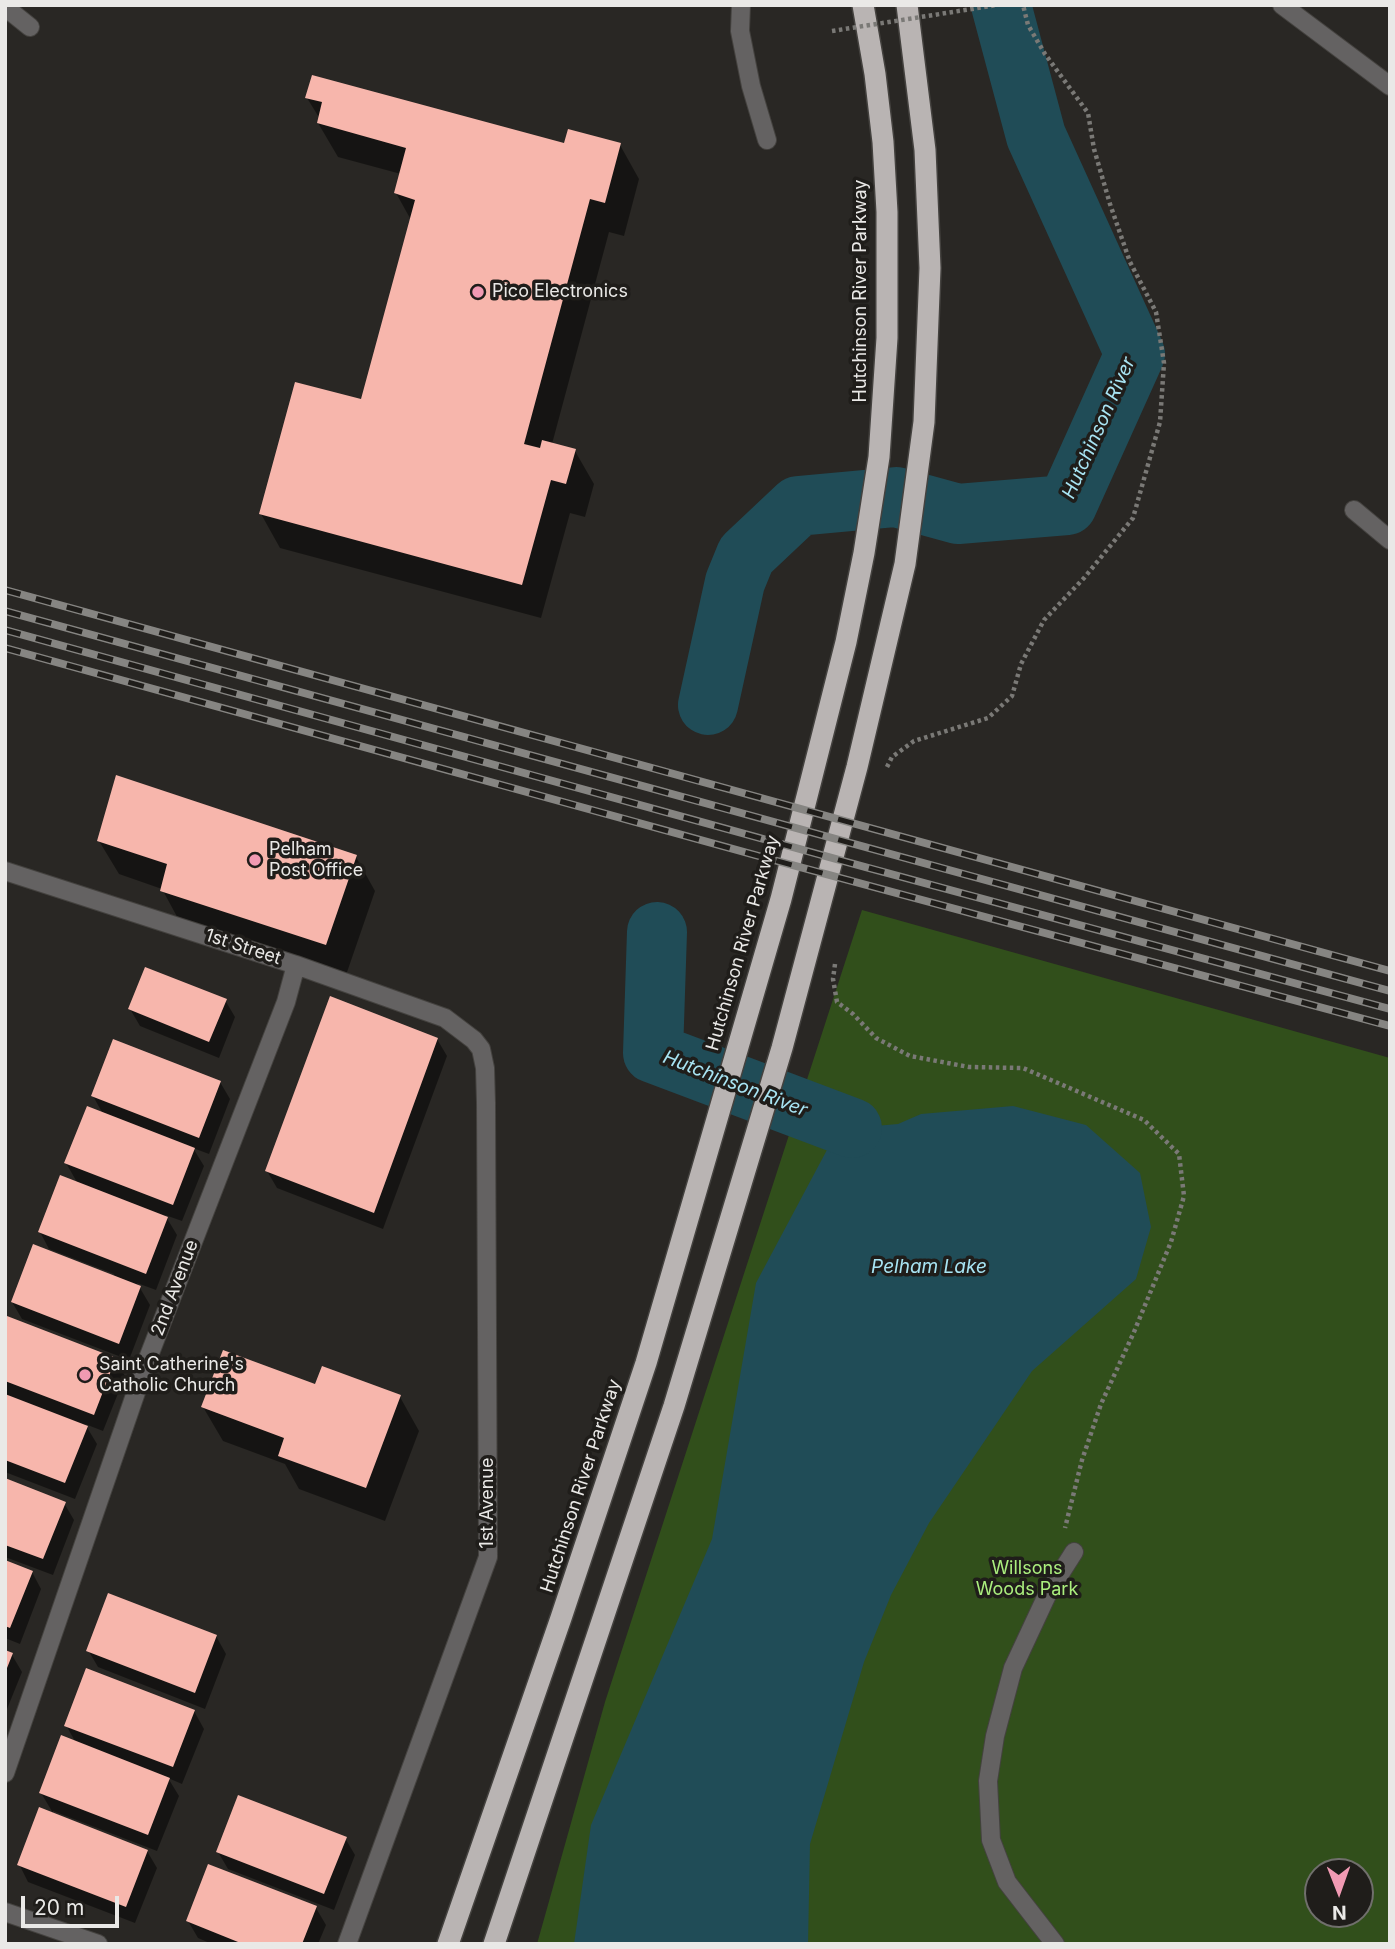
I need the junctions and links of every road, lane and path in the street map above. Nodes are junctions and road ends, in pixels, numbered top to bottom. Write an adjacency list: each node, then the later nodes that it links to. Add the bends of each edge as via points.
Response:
1 (741, 5): 11 (street, via 742,42)
2 (863, 5): 24 (highway, Hutchinson River Parkway, via 879,105 888,305 883,411 864,553 846,642 743,1032 636,1395)
3 (907, 5): 25 (highway, via 922,115 929,321 924,422 905,564 782,1048 674,1406)
4 (997, 5): 9 (path, bridge)
5 (1023, 5): 14 (path, via 1028,25 1045,54 1088,113 1110,204 1130,262 1156,312 1164,363 1160,422 1133,518 1044,620 1021,664 1012,696 988,718 914,741 892,757)
6 (1282, 5): 10 (street)
7 (5, 7): 8 (street)
8 (30, 27)
9 (832, 31)
10 (1390, 86)
11 (767, 140)
12 (1354, 510): 13 (street)
13 (1390, 540)
14 (886, 768)
15 (5, 871): 17 (street, 1st Street)
16 (836, 957): 19 (path, via 833,979 838,1002 876,1038 910,1056 969,1067 1023,1068 1144,1120 1179,1154 1184,1196 1171,1242 1101,1404 1082,1460 1064,1529)
17 (296, 965): 18 (street, 1st Street, via 445,1018); 20 (street, 2nd Avenue, via 286,1002 145,1367)
18 (474, 1040): 23 (street, 1st Avenue, via 481,1049 486,1080 488,1557)
19 (1074, 1552): 26 (street, via 1048,1593 1013,1668 988,1781 991,1840 1007,1882)
20 (5, 1773)
21 (5, 1912): 22 (street)
22 (99, 1944)
23 (347, 1944)
24 (448, 1944)
25 (494, 1944)
26 (1055, 1944)

